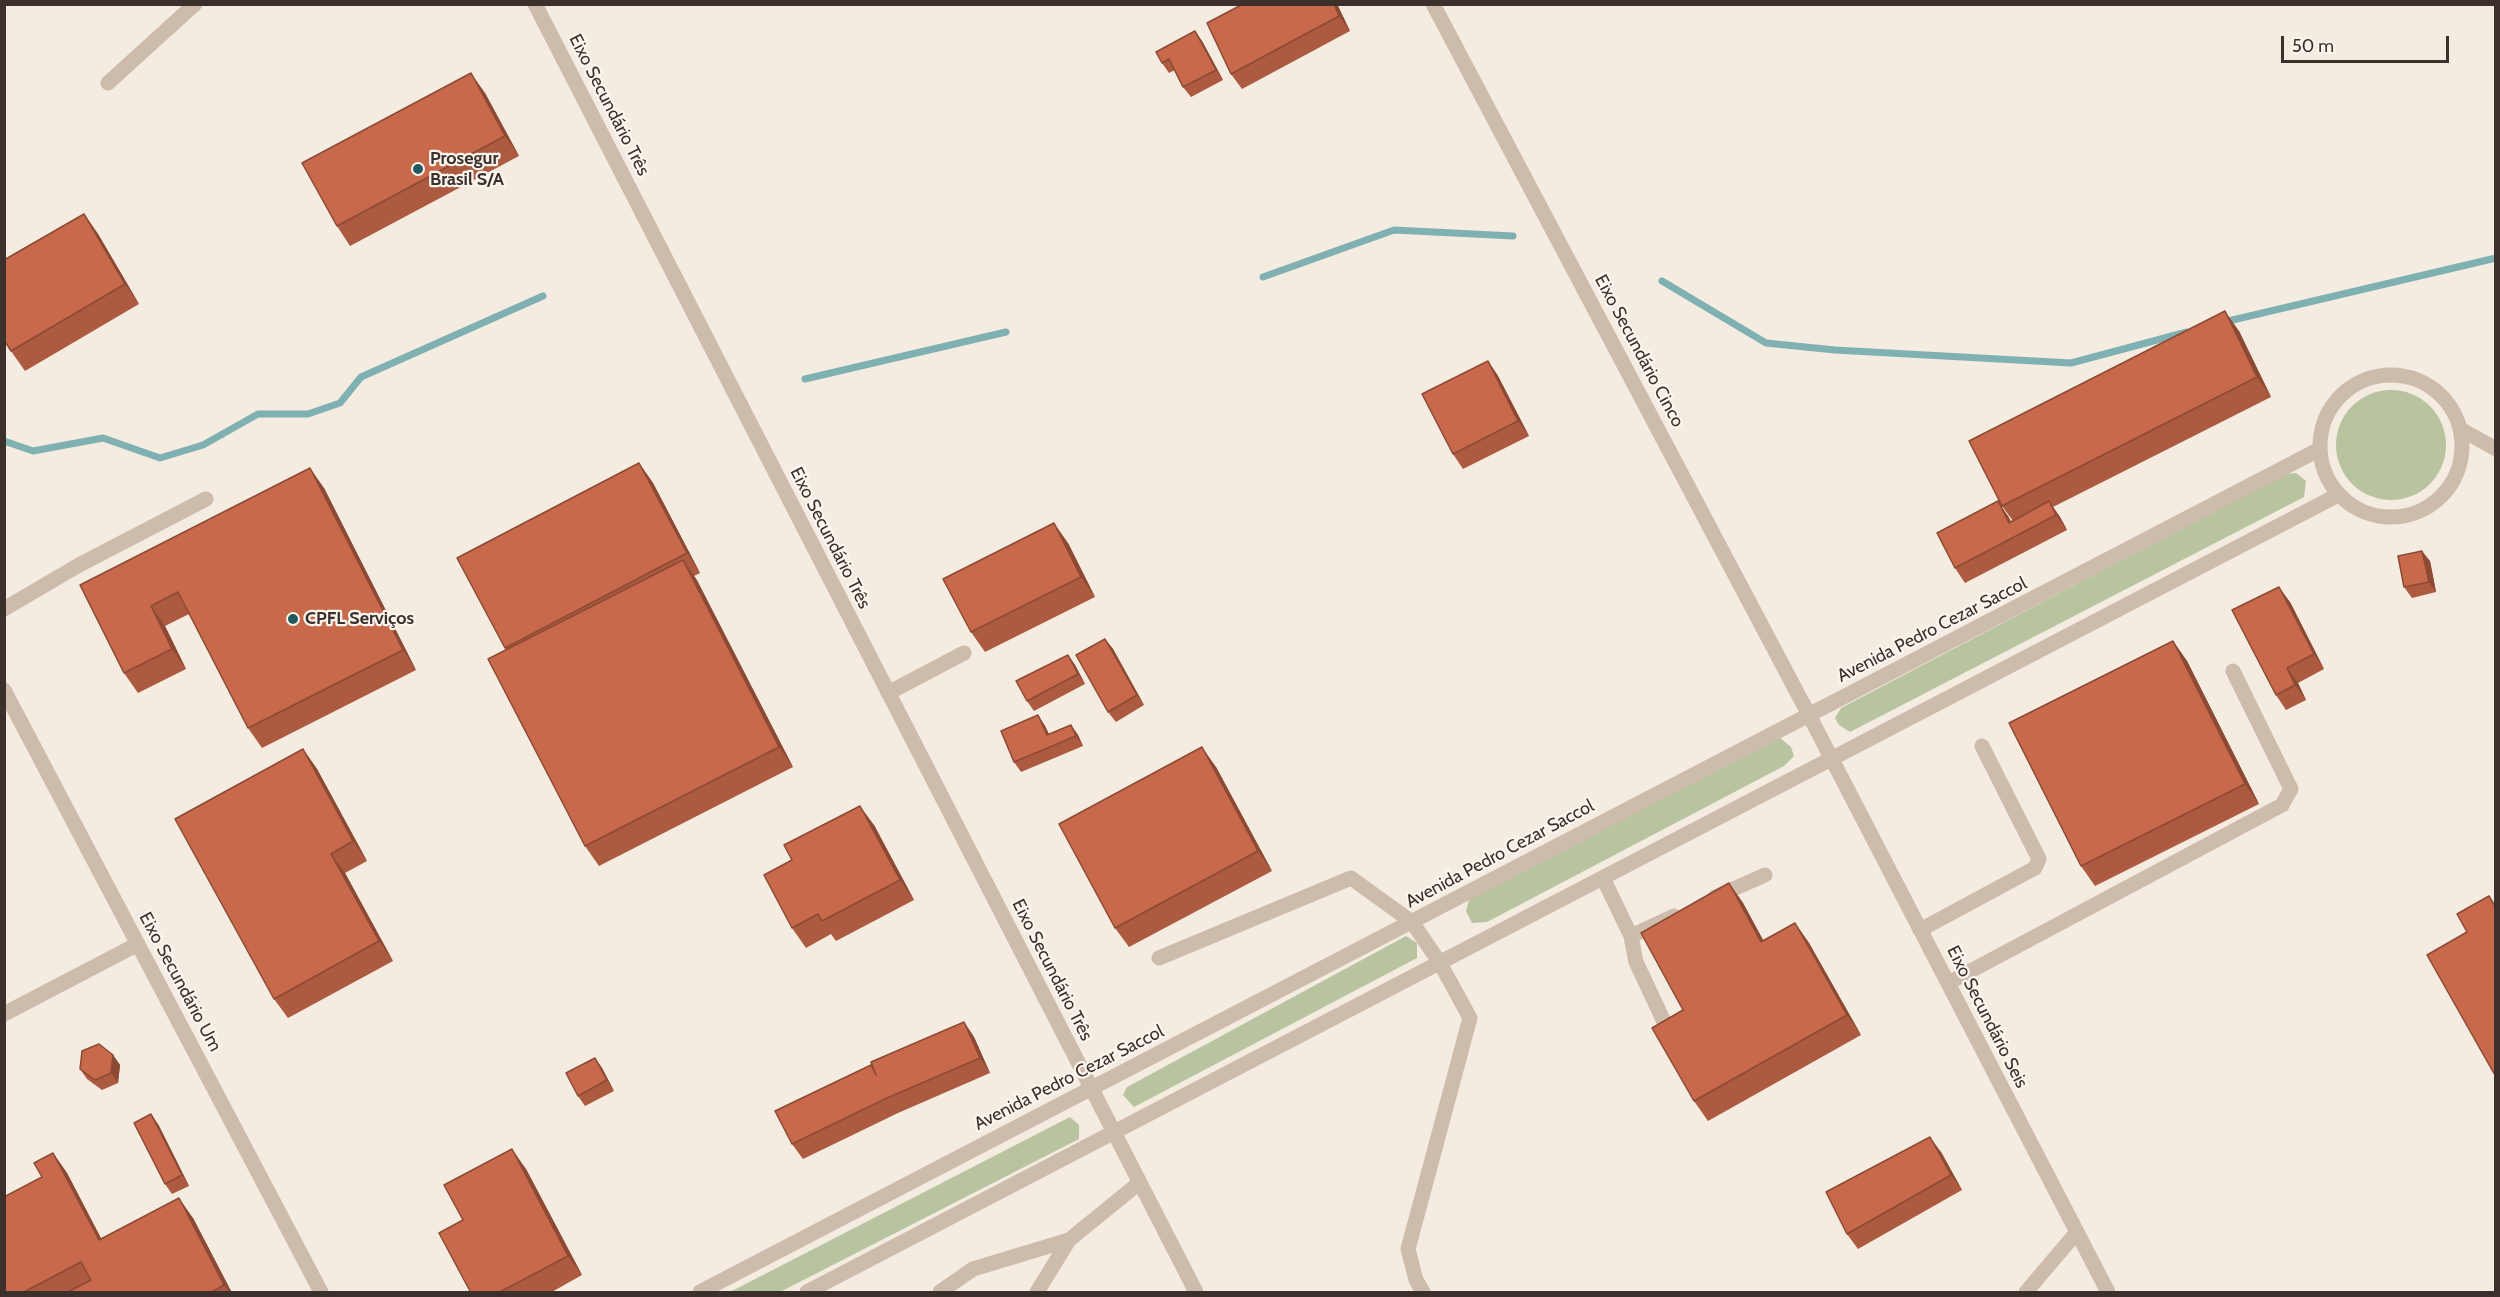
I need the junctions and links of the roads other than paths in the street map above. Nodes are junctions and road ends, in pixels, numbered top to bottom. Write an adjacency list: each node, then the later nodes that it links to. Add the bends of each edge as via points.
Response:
1 (195, 4): 4 (street)
2 (535, 4): 14 (street, Eixo Secundário Três)
3 (1434, 4): 15 (street, Eixo Secundário Cinco)
4 (108, 83)
5 (2462, 430): 6 (street); 7 (street, via 2446,398 2416,378 2381,374 2348,387 2325,415); 8 (street, via 2461,468 2456,476 2440,499 2407,517 2370,515)
6 (2496, 449)
7 (2318, 450): 8 (street, via 2324,474); 15 (street, Avenida Pedro Cezar Saccol)
8 (2338, 495): 17 (street)
9 (206, 499): 10 (street)
10 (4, 609)
11 (964, 653): 14 (street)
12 (2233, 671): 26 (street, via 2291,789 2282,805)
13 (4, 690): 23 (street, Eixo Secundário Um)
14 (888, 693): 29 (street, Eixo Secundário Três)
15 (1809, 716): 17 (street, Eixo Secundário Cinco); 20 (street, Avenida Pedro Cezar Saccol)
16 (1982, 746): 21 (street, via 2039,859 2035,868)
17 (1832, 759): 19 (street); 21 (street, Eixo Secundário Seis)
18 (1765, 875): 22 (street)
19 (1603, 878): 22 (street); 25 (street)
20 (1412, 922): 24 (street, via 1351,878); 25 (street); 29 (street, Avenida Pedro Cezar Saccol)
21 (1920, 930): 26 (street, Eixo Secundário Seis)
22 (1631, 936): 28 (street, via 1636,962)
23 (138, 944): 27 (street); 34 (street, Eixo Secundário Um)
24 (1158, 958)
25 (1440, 963): 30 (street); 40 (street, via 1470,1018 1408,1249)
26 (1948, 983): 32 (street, Eixo Secundário Seis)
27 (4, 1014)
28 (1667, 1028)
29 (1091, 1089): 30 (street, Eixo Secundário Três); 35 (street, Avenida Pedro Cezar Saccol)
30 (1113, 1133): 31 (street, Eixo Secundário Três); 36 (street)
31 (1139, 1183): 33 (street); 39 (street, Eixo Secundário Três)
32 (2077, 1232): 41 (street); 42 (street, Eixo Secundário Seis)
33 (1069, 1240): 37 (street, via 973,1269); 38 (street)
34 (321, 1293)
35 (700, 1293)
36 (807, 1293)
37 (940, 1293)
38 (1037, 1293)
39 (1196, 1293)
40 (1423, 1293)
41 (2026, 1293)
42 (2108, 1293)

